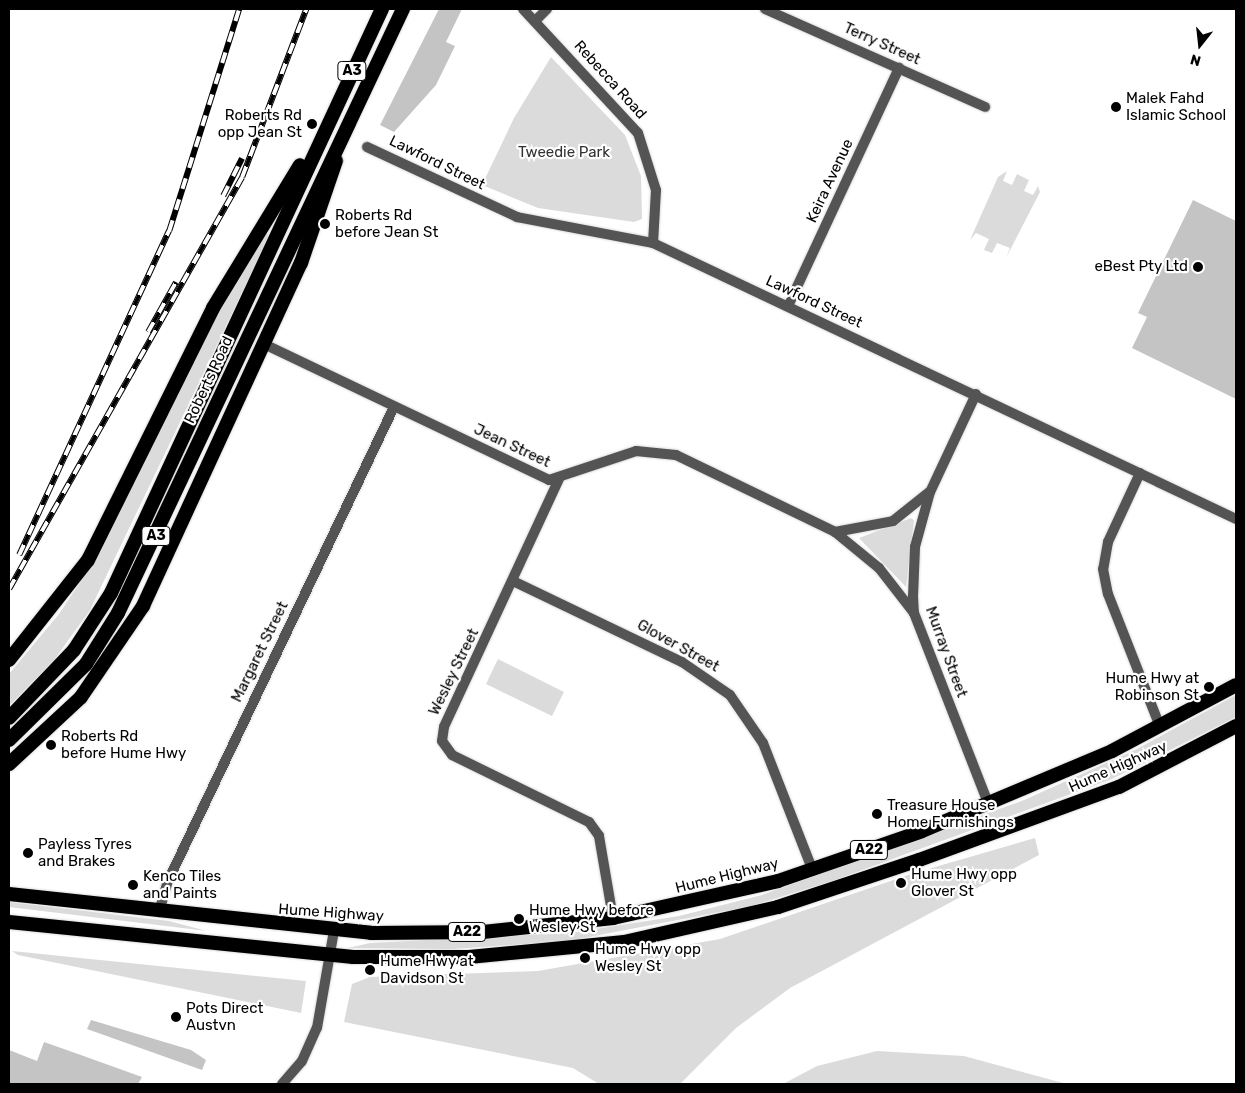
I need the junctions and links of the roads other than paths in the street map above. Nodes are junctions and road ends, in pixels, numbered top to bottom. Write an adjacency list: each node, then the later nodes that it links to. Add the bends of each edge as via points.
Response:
1 (382, 9): 10 (highway, Roberts Road / A3)
2 (403, 9): 9 (highway, Roberts Road / A3)
3 (523, 9): 6 (street, Rebecca Road)
4 (547, 9): 6 (street)
5 (766, 9): 7 (street, Terry Street)
6 (535, 21): 12 (street, Rebecca Road, via 638,133 656,190)
7 (899, 68): 8 (street, Terry Street); 13 (street, Keira Avenue)
8 (986, 107)
9 (344, 128): 14 (highway, via 315,226); 29 (highway, Roberts Road / A3, via 114,620 86,664)
10 (322, 134): 24 (highway, via 213,308 88,560); 26 (highway, Roberts Road / A3, via 110,593 74,650)
11 (367, 147): 12 (street, Lawford Street, via 517,218)
12 (653, 243): 13 (street, Lawford Street)
13 (788, 306): 15 (street, Lawford Street)
14 (264, 344): 16 (street, Jean Street); 30 (highway, via 131,627 81,697)
15 (976, 394): 17 (street, Lawford Street); 19 (street, Murray Street)
16 (394, 407): 18 (street, Jean Street, via 538,476); 35 (street, Margaret Street, via 172,872)
17 (1140, 473): 20 (street, Lawford Street); 28 (street, via 1108,542 1103,569 1108,594)
18 (559, 479): 21 (street, Jean Street, via 636,451 663,452); 22 (street, Wesley Street)
19 (930, 492): 21 (street, via 893,521); 23 (street, Murray Street, via 915,546)
20 (1236, 519)
21 (835, 532): 23 (street, Jean Street, via 879,568)
22 (515, 582): 33 (street, Glover Street, via 682,662 730,695 766,749); 36 (street, Wesley Street, via 444,727 442,741 452,755 588,822 599,836)
23 (914, 613): 32 (street, Murray Street)
24 (9, 660)
25 (1236, 685): 28 (highway, Hume Highway / A22)
26 (9, 718)
27 (1236, 726): 39 (highway, Hume Highway / A22, via 1144,775 1080,802 846,885 711,924 624,942 511,955)
28 (1160, 727): 32 (highway, Hume Highway / A22)
29 (9, 740)
30 (15, 754): 31 (highway)
31 (9, 764)
32 (989, 805): 33 (highway, Hume Highway / A22)
33 (813, 871): 36 (highway, Hume Highway / A22, via 705,901)
34 (9, 894): 35 (highway, Hume Highway / A22)
35 (160, 912): 38 (highway, Hume Highway / A22)
36 (613, 918): 38 (highway, Hume Highway / A22, via 483,932)
37 (9, 922): 39 (highway, Hume Highway / A22)
38 (334, 931): 39 (street)
39 (330, 956): 40 (street, via 317,1028 302,1061)
40 (282, 1084)

